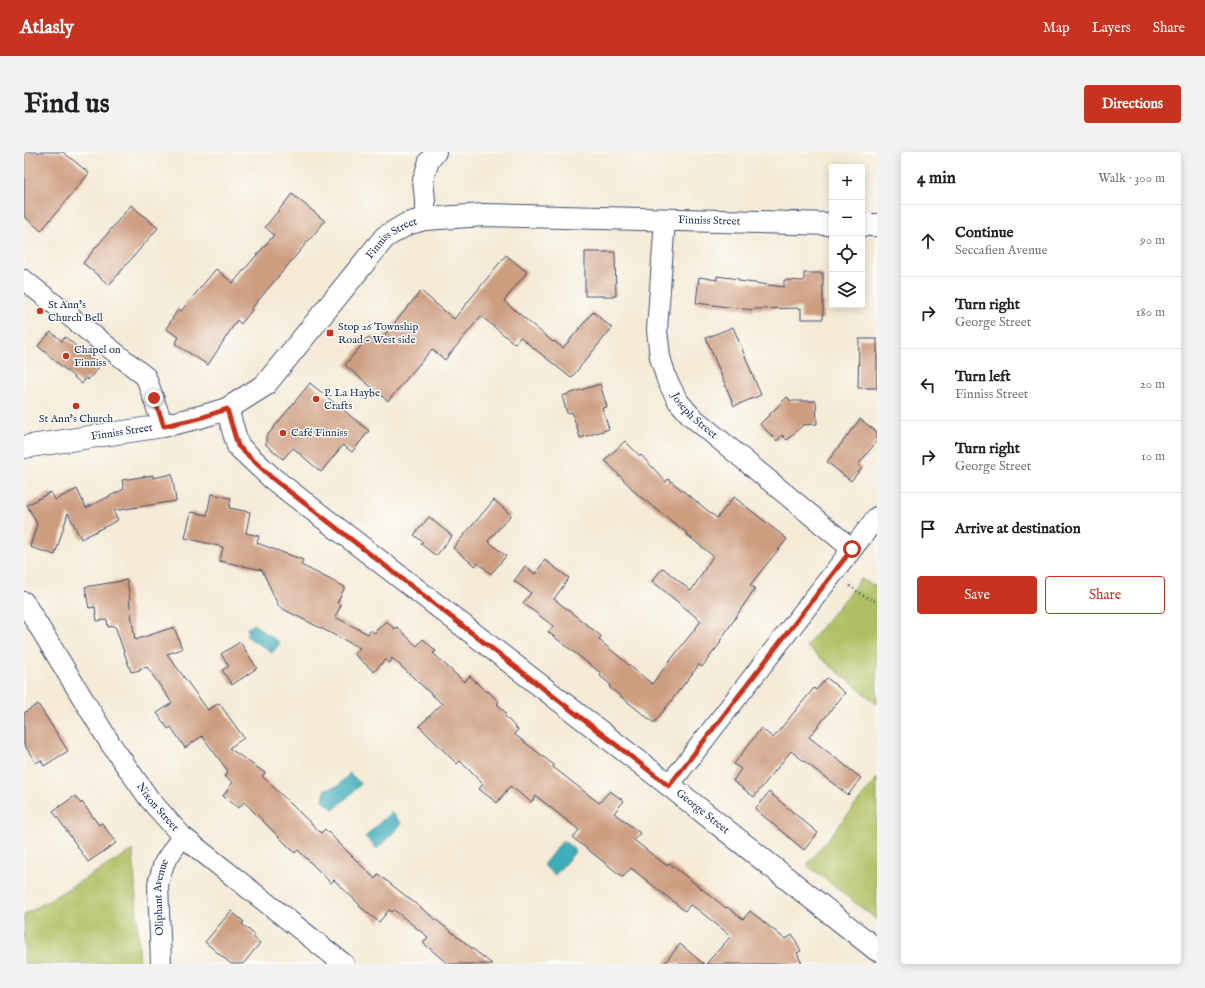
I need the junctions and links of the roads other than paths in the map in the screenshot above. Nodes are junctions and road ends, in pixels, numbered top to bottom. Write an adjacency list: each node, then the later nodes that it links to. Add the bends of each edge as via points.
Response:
1 (436, 152): 2 (street, via 429,161 423,180)
2 (425, 218): 3 (street, Finniss Street, via 484,215); 8 (street, Finniss Street, via 407,224 385,237 265,385)
3 (665, 220): 4 (street, Finniss Street); 12 (street, Joseph Street, via 657,330 662,365 678,401 691,416)
4 (829, 224)
5 (865, 225): 6 (street)
6 (877, 225)
7 (24, 280): 9 (street, via 146,377)
8 (227, 409): 9 (street, Finniss Street); 14 (street, George Street, via 238,446 272,478)
9 (164, 426): 10 (street, Finniss Street)
10 (24, 447)
11 (877, 517): 12 (street)
12 (852, 549): 14 (street)
13 (24, 602): 15 (street, Nixon Street, via 110,743 150,800)
14 (669, 786): 16 (street, George Street)
15 (182, 836): 17 (street, Oliphant Avenue, via 164,863 158,884); 18 (street, Nixon Street)
16 (877, 950)
17 (161, 964)
18 (344, 964)

